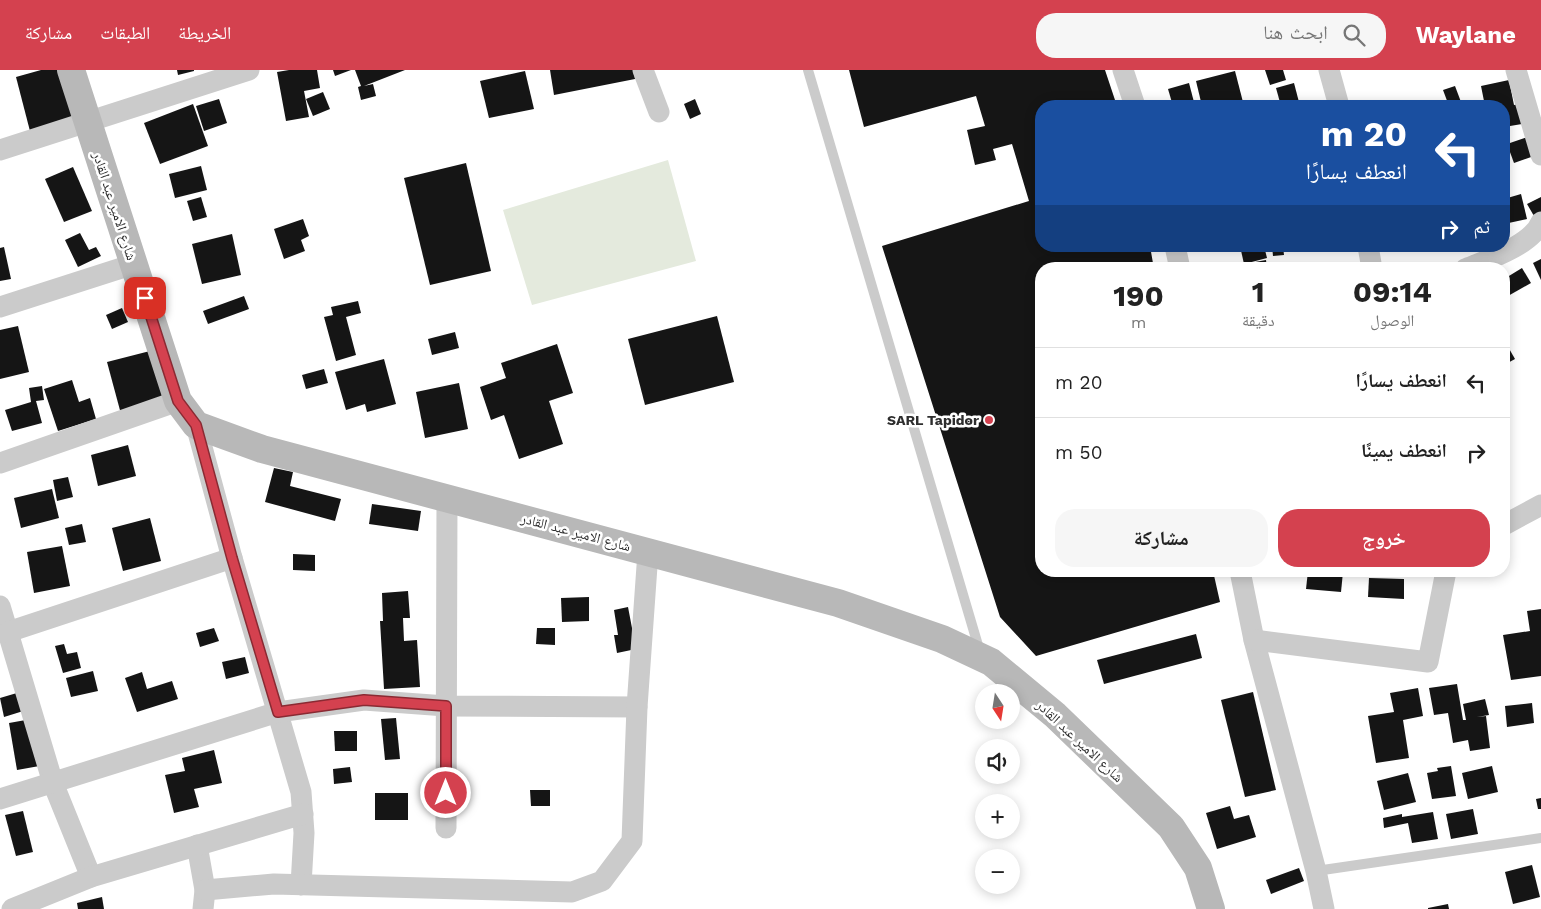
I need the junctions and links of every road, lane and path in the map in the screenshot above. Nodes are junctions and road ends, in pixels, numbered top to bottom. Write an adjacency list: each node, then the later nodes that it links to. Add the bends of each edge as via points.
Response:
1 (71, 70): 11 (main road, شارع الامير عبد القادر)
2 (249, 70): 11 (street)
3 (644, 70): 10 (street)
4 (808, 70): 33 (lane)
5 (1123, 70): 8 (street)
6 (1329, 70): 9 (street)
7 (1516, 70): 13 (street)
8 (1133, 100)
9 (1337, 100)
10 (659, 112)
11 (88, 122): 12 (street); 18 (main road, شارع الامير عبد القادر)
12 (0, 150)
13 (1541, 155)
14 (1541, 222): 15 (street, via 1538,231)
15 (1510, 250)
16 (1507, 252): 17 (street)
17 (1483, 262)
18 (134, 264): 19 (street); 20 (main road, شارع الامير عبد القادر)
19 (0, 307)
20 (178, 401): 21 (main road, شارع الامير عبد القادر); 22 (street)
21 (196, 425): 23 (main road, شارع الامير عبد القادر, via 262,449); 27 (street)
22 (0, 463)
23 (448, 498): 26 (main road, شارع الامير عبد القادر); 34 (street)
24 (1541, 505): 25 (street)
25 (1510, 521)
26 (648, 552): 33 (main road, شارع الامير عبد القادر, via 838,602 942,639); 35 (street)
27 (232, 558): 31 (street); 36 (street)
28 (1241, 577): 32 (street)
29 (1445, 577): 32 (street, via 1428,662)
30 (0, 606): 31 (street)
31 (8, 632): 37 (street)
32 (1254, 640): 43 (street)
33 (982, 658): 48 (main road, شارع الامير عبد القادر, via 1055,715 1171,826 1198,868)
34 (446, 706): 35 (street); 36 (street, via 364,700); 40 (street)
35 (637, 707): 45 (street, via 632,841 602,881 572,892)
36 (278, 712): 37 (street); 39 (street, via 301,792)
37 (52, 783): 38 (street); 44 (street)
38 (0, 799)
39 (302, 814): 42 (street); 45 (street)
40 (446, 828)
41 (1541, 838): 43 (lane)
42 (198, 845): 44 (street); 46 (street)
43 (1316, 871): 49 (street)
44 (91, 877): 47 (street)
45 (301, 885): 46 (street, via 274,884)
46 (204, 899)
47 (12, 909)
48 (1211, 909)
49 (1324, 909)

